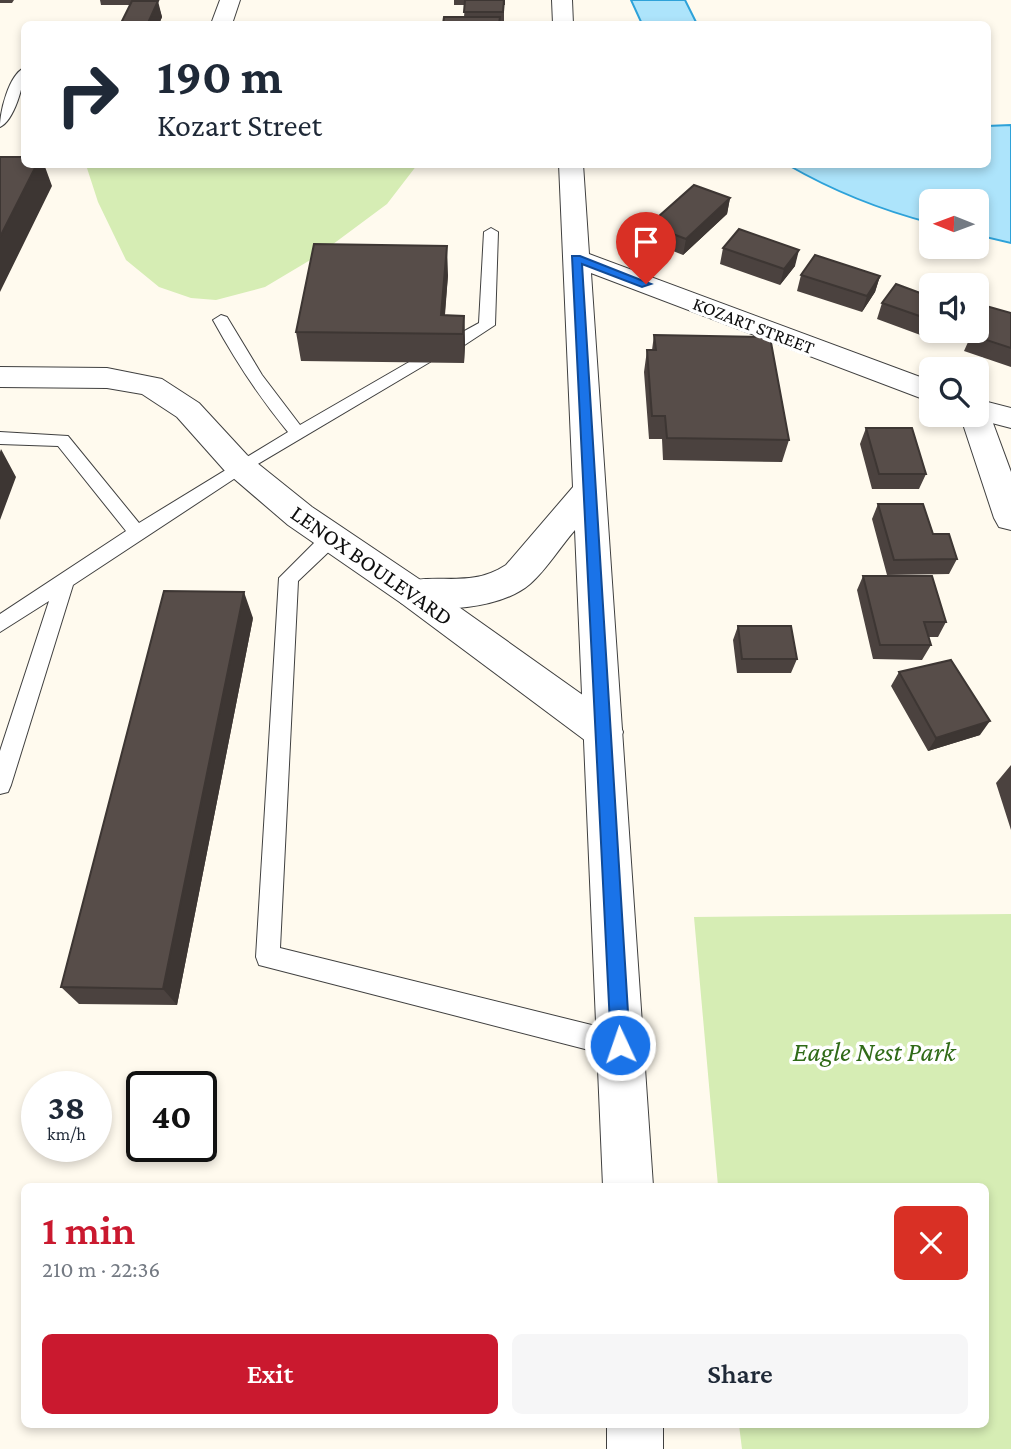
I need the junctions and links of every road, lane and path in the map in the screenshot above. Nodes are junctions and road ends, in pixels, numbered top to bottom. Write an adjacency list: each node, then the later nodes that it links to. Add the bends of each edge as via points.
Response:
1 (230, 0): 3 (street)
2 (562, 0): 4 (street)
3 (223, 21)
4 (564, 21)
5 (21, 78): 6 (lane)
6 (0, 123)
7 (571, 168): 9 (street)
8 (491, 232): 11 (lane, via 487,325)
9 (576, 258): 14 (street, KOZART STREET); 21 (street)
10 (221, 320): 18 (lane, via 261,389)
11 (454, 344)
12 (422, 362): 18 (lane)
13 (0, 377): 20 (street, LENOX BOULEVARD, via 107,378 151,386 188,410)
14 (919, 387)
15 (989, 412): 16 (street)
16 (1011, 418)
17 (979, 427): 22 (street)
18 (298, 433): 20 (lane)
19 (0, 438): 23 (lane, via 62,440)
20 (240, 467): 23 (lane); 24 (street, LENOX BOULEVARD)
21 (589, 490): 26 (street, via 506,584 455,594); 28 (street)
22 (1011, 518)
23 (137, 533): 25 (lane)
24 (331, 538): 26 (street, LENOX BOULEVARD); 30 (lane, via 289,578 268,957)
25 (65, 580): 27 (lane); 29 (lane)
26 (413, 593): 28 (street, LENOX BOULEVARD)
27 (0, 624)
28 (604, 732): 30 (street)
29 (0, 785)
30 (620, 1045): 31 (street)
31 (628, 1183)
32 (635, 1428): 33 (street)
33 (635, 1449)

